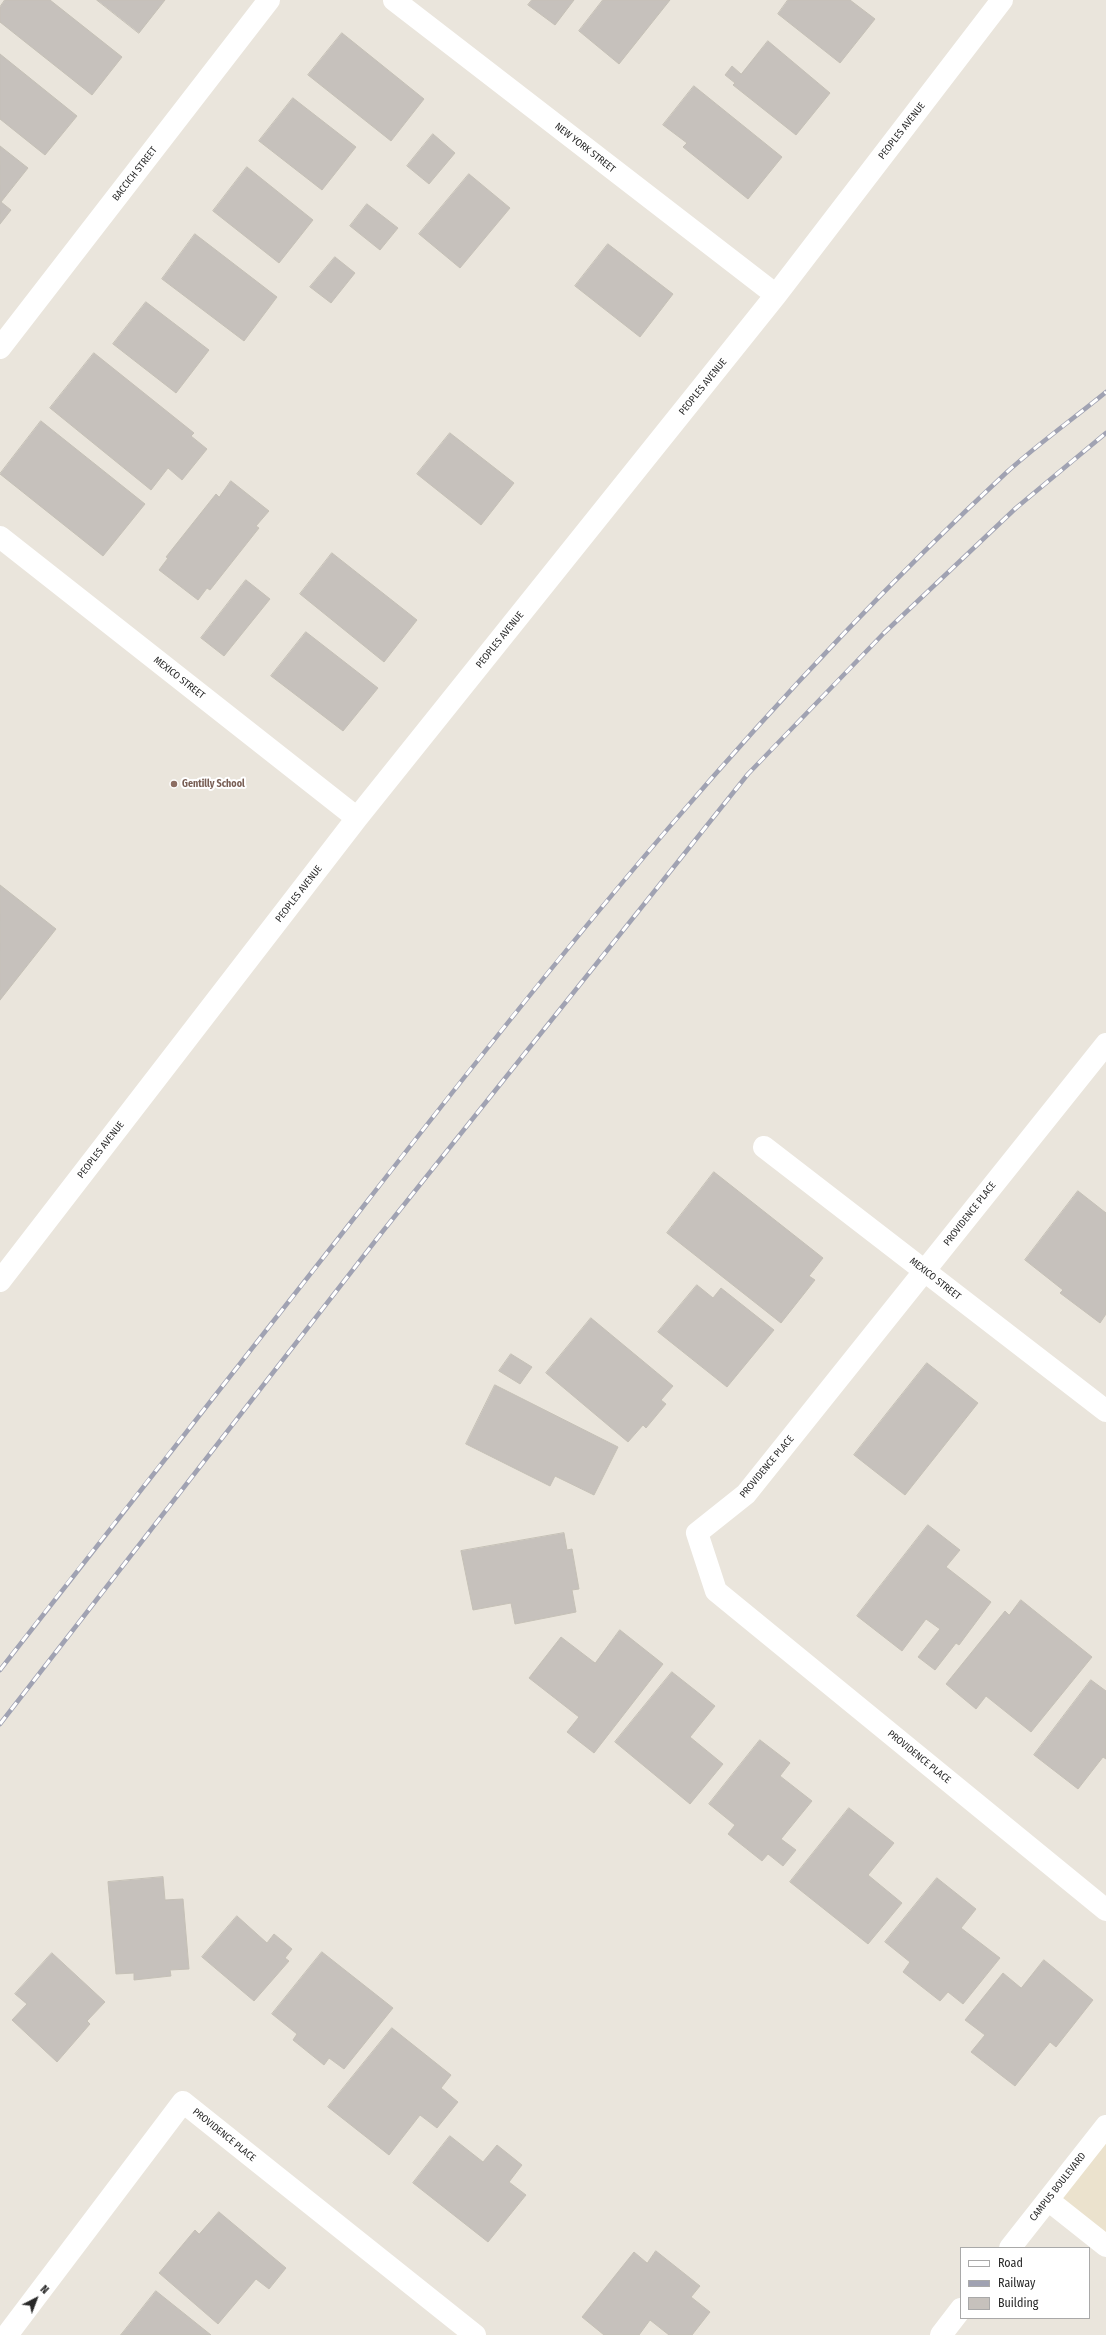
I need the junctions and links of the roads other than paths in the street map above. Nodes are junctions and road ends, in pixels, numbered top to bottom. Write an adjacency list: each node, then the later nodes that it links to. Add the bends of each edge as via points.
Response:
1 (269, 0): 5 (street, BACCICH STREET)
2 (394, 0): 4 (street, NEW YORK STREET)
3 (1002, 0): 4 (street, PEOPLES AVENUE)
4 (776, 296): 7 (street, PEOPLES AVENUE)
5 (0, 348)
6 (0, 538): 7 (street, MEXICO STREET)
7 (358, 818): 11 (street, PEOPLES AVENUE)
8 (1106, 1044): 10 (street, PROVIDENCE PLACE)
9 (764, 1147): 10 (street, MEXICO STREET)
10 (925, 1271): 12 (street, MEXICO STREET); 13 (street, PROVIDENCE PLACE, via 746,1494 697,1533 716,1591)
11 (0, 1281)
12 (1106, 1411)
13 (1106, 1910)
14 (1106, 2126): 15 (street, CAMPUS BOULEVARD)
15 (1048, 2200): 16 (street); 17 (street, CAMPUS BOULEVARD)
16 (1106, 2246)
17 (1011, 2247)
18 (7, 2335): 19 (street, PROVIDENCE PLACE, via 183,2102)
19 (475, 2335)

